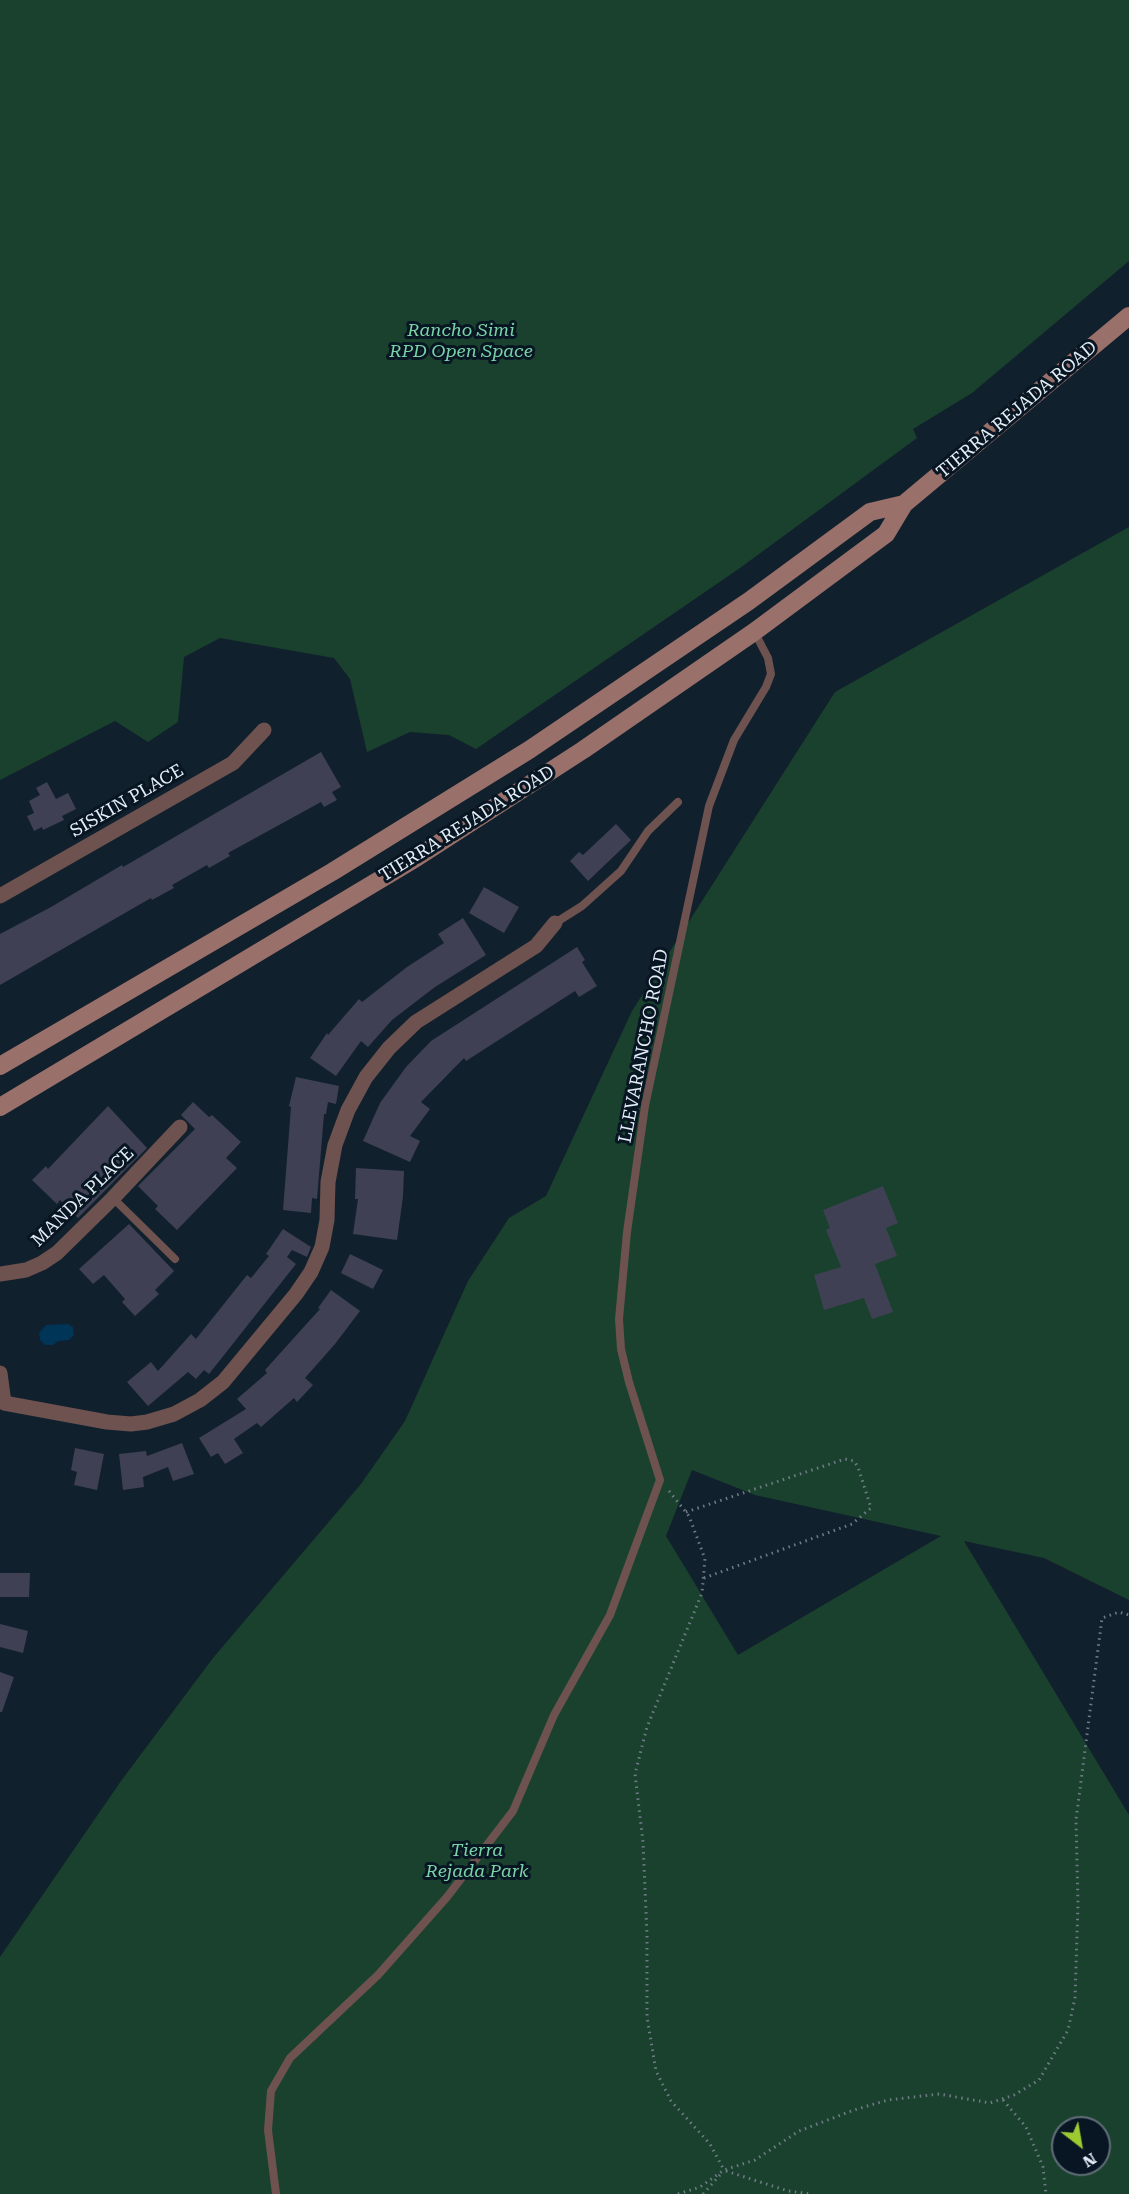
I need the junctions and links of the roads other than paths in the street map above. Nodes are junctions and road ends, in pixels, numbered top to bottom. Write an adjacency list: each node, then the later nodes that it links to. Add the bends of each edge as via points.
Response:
1 (1129, 316): 2 (main road, TIERRA REJADA ROAD)
2 (904, 504): 3 (main road, TIERRA REJADA ROAD, via 886,534); 8 (main road, TIERRA REJADA ROAD, via 870,512 749,602 529,750 332,872)
3 (754, 632): 9 (main road, TIERRA REJADA ROAD, via 583,750 416,858); 16 (lane, LLEVARANCHO ROAD, via 768,658 771,674 734,740 709,806 645,1106 627,1233 619,1319 621,1349 660,1480 610,1615 554,1715 513,1811 447,1897 386,1966 290,2058 271,2091 268,2130)
4 (264, 730): 6 (street, SISKIN PLACE, via 233,763)
5 (678, 802): 7 (lane, via 648,831 621,871 582,906)
6 (0, 896)
7 (555, 923): 15 (street, via 536,946 416,1022 388,1048 366,1077 335,1145 322,1247 311,1272 223,1382 174,1414 130,1424)
8 (0, 1066)
9 (0, 1107)
10 (180, 1127): 11 (street, MANDA PLACE)
11 (113, 1198): 12 (lane); 13 (street, MANDA PLACE, via 57,1253 26,1270)
12 (175, 1259)
13 (0, 1274)
14 (0, 1373): 15 (street)
15 (2, 1408)
16 (276, 2194)

